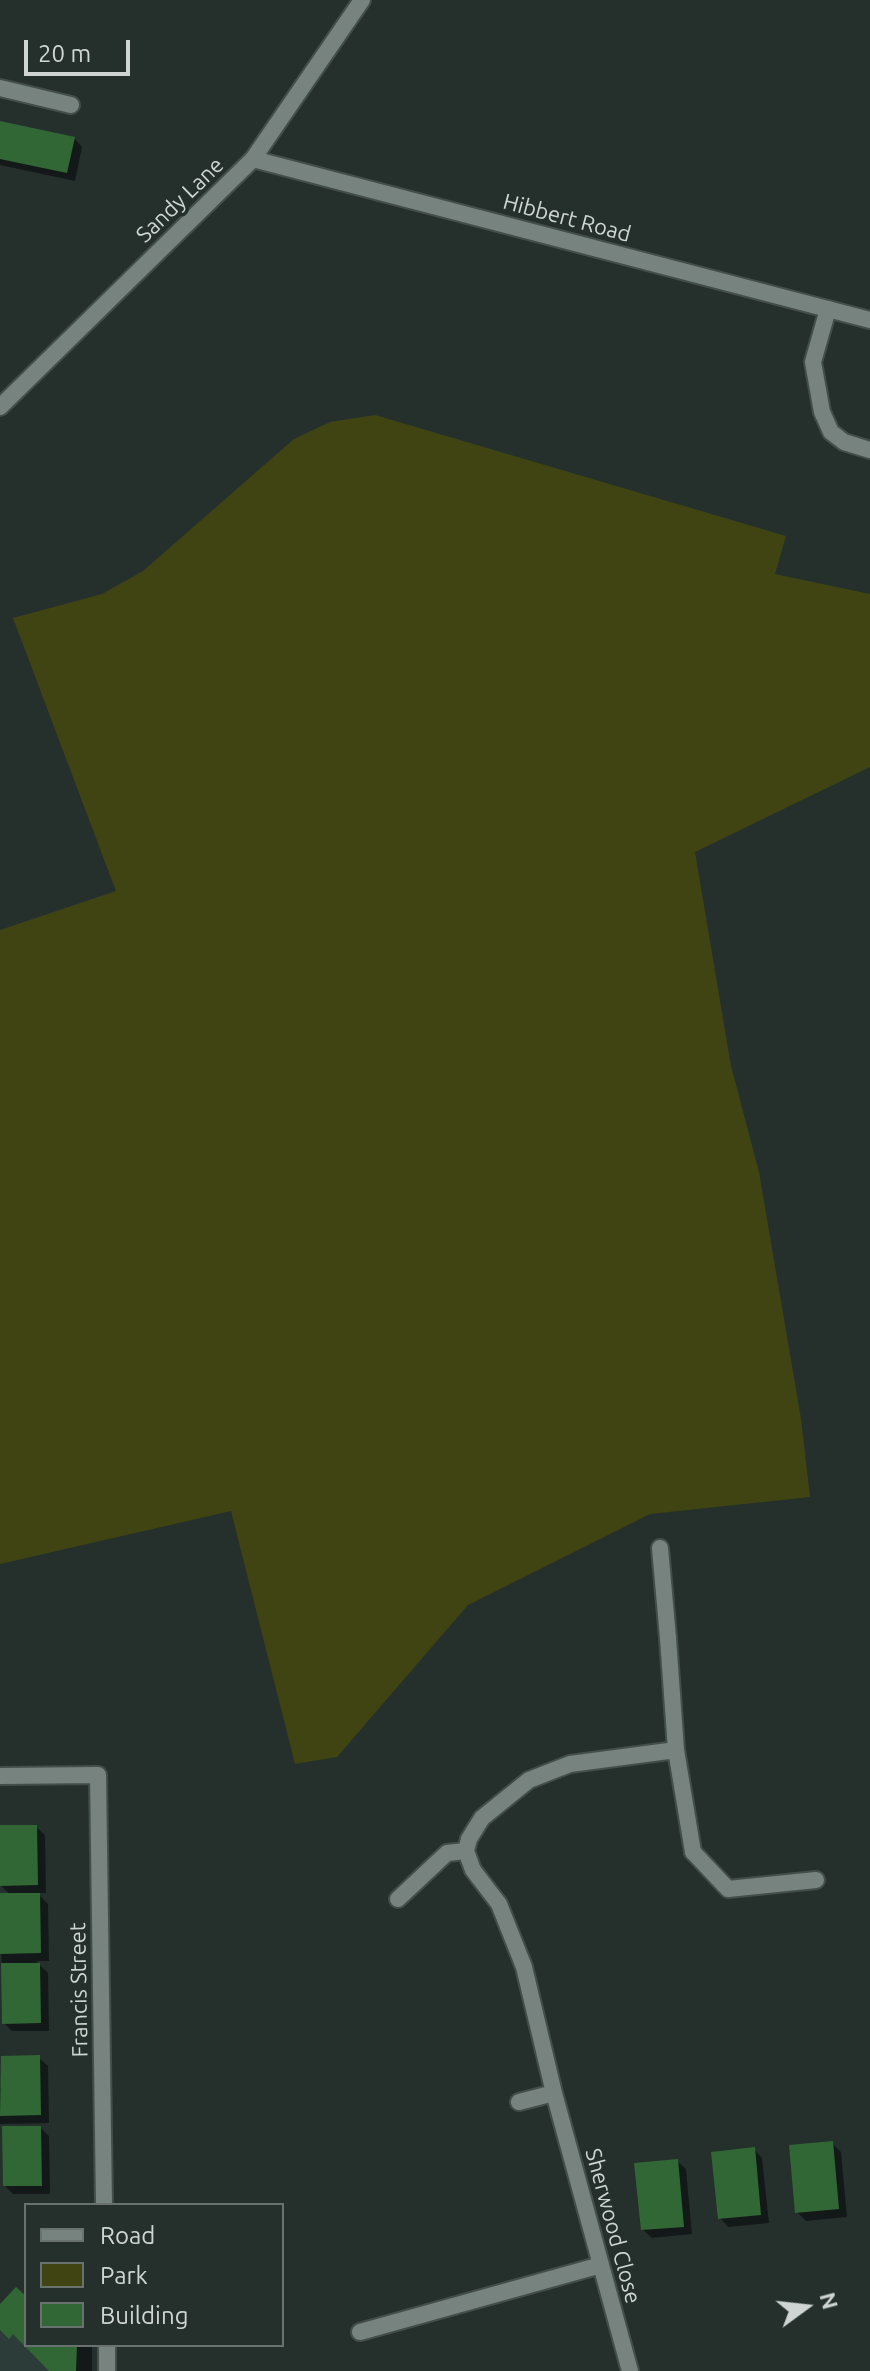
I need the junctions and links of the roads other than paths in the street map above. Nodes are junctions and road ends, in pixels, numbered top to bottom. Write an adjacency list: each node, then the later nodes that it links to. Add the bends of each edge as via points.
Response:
1 (362, 0): 4 (street, Sandy Lane)
2 (0, 88): 3 (street)
3 (71, 105)
4 (253, 159): 5 (street, Hibbert Road); 7 (street, Sandy Lane)
5 (828, 309): 6 (street, Hibbert Road); 8 (street, via 813,362 822,412 831,432)
6 (870, 320)
7 (0, 407)
8 (870, 450)
9 (660, 1548): 10 (street)
10 (676, 1750): 12 (street, via 570,1764 529,1780 482,1818); 13 (street, via 693,1852 728,1889)
11 (0, 1776): 17 (street, Francis Street, via 98,1775)
12 (466, 1851): 14 (street, via 447,1853); 15 (street, Sherwood Close, via 473,1870 499,1904 524,1967)
13 (816, 1880)
14 (398, 1899)
15 (554, 2093): 16 (street); 18 (street, Sherwood Close)
16 (519, 2102)
17 (104, 2203)
18 (601, 2265): 19 (street); 22 (street, Sherwood Close)
19 (360, 2332)
20 (107, 2347): 21 (street)
21 (107, 2371)
22 (630, 2371)

